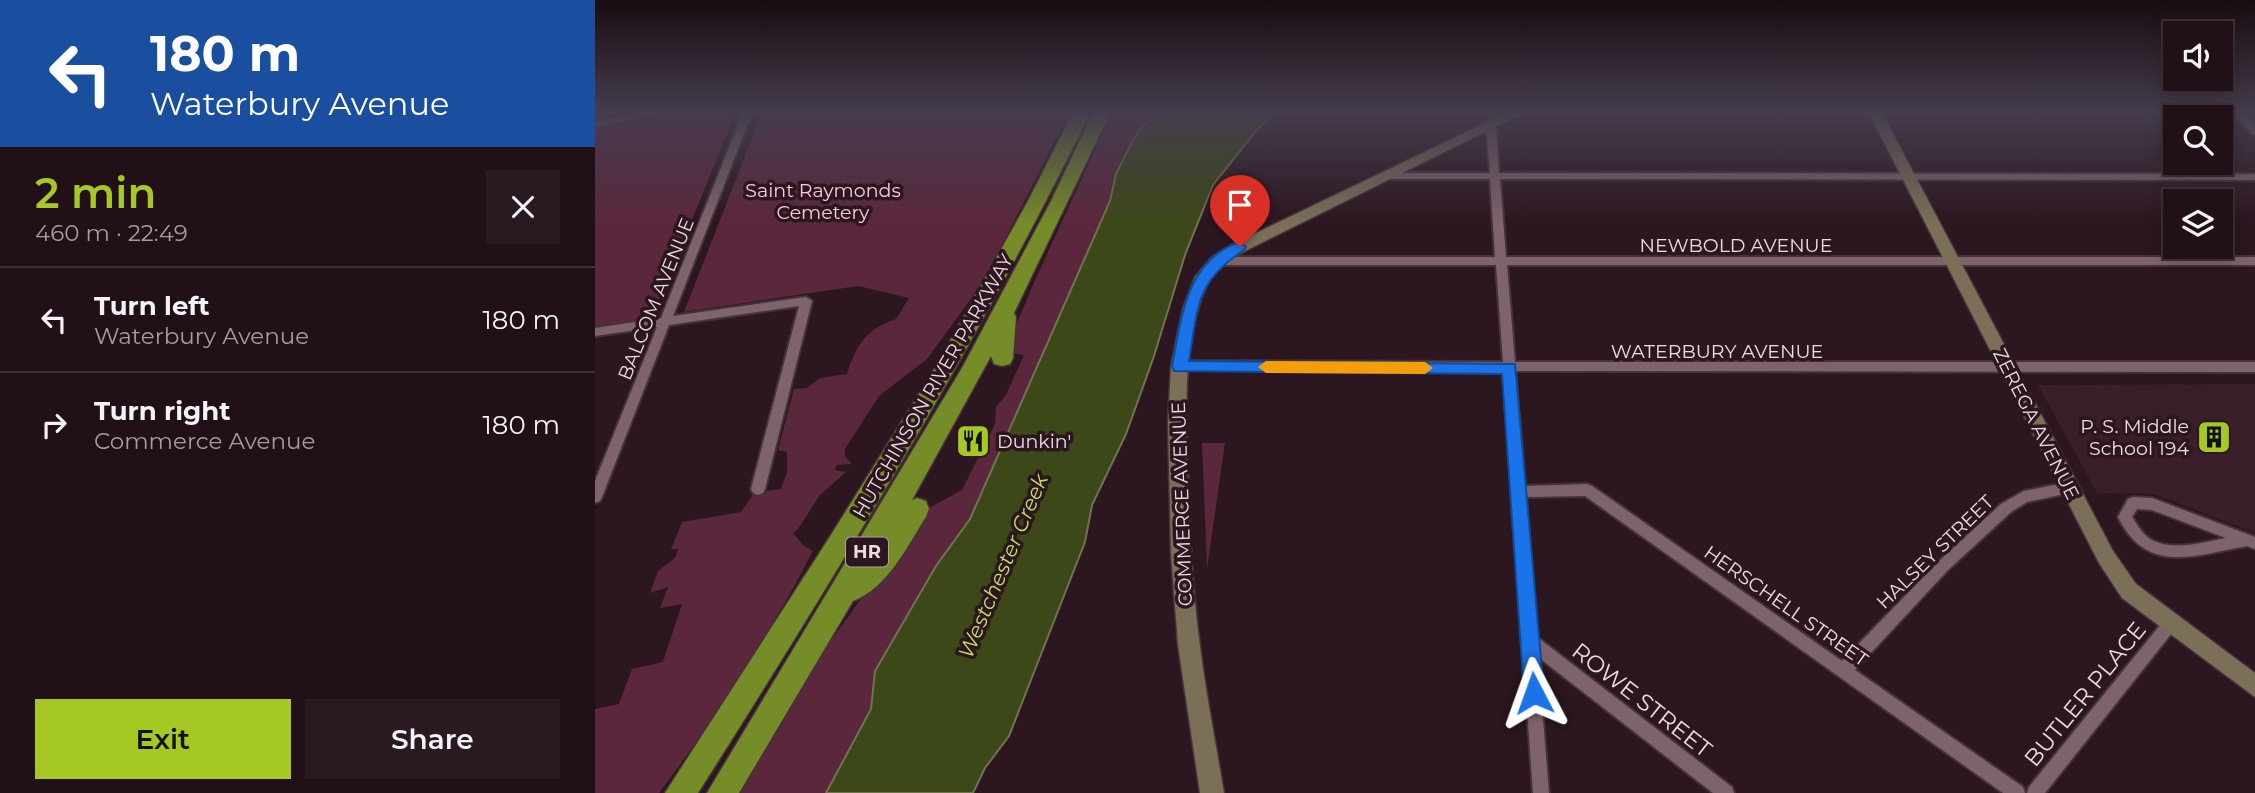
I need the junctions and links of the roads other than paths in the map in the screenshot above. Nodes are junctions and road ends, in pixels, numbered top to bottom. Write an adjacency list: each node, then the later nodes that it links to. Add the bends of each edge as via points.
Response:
1 (733, 150): 17 (street, BALCOM AVENUE)
2 (1064, 150): 15 (highway, HUTCHINSON RIVER PARKWAY / HR)
3 (1084, 150): 16 (highway, HUTCHINSON RIVER PARKWAY / HR)
4 (1440, 150): 7 (main road, COMMERCE AVENUE)
5 (1492, 150): 9 (street)
6 (1894, 150): 10 (main road, ZEREGA AVENUE)
7 (1386, 176): 9 (street); 11 (main road, COMMERCE AVENUE)
8 (2255, 177): 10 (street)
9 (1495, 178): 10 (street); 13 (street)
10 (1908, 178): 14 (main road, ZEREGA AVENUE)
11 (1217, 261): 13 (street, NEWBOLD AVENUE); 21 (main road, COMMERCE AVENUE, via 1203,277 1191,307)
12 (2255, 261): 14 (street, NEWBOLD AVENUE)
13 (1501, 262): 14 (street, NEWBOLD AVENUE); 23 (street)
14 (1952, 262): 24 (main road, ZEREGA AVENUE)
15 (998, 276): 20 (highway); 32 (highway, HUTCHINSON RIVER PARKWAY / HR)
16 (1006, 307): 19 (highway); 33 (highway, HUTCHINSON RIVER PARKWAY / HR)
17 (666, 321): 18 (street); 26 (street, via 806,301); 28 (street, BALCOM AVENUE)
18 (595, 332)
19 (1002, 358)
20 (934, 361)
21 (1180, 366): 23 (street, WATERBURY AVENUE); 40 (main road, COMMERCE AVENUE, via 1181,554 1189,647)
22 (2255, 367): 24 (street, WATERBURY AVENUE)
23 (1510, 368): 24 (street, WATERBURY AVENUE); 27 (street)
24 (2007, 368): 25 (main road, ZEREGA AVENUE)
25 (2069, 488): 34 (main road, ZEREGA AVENUE, via 2129,591); 36 (street, HALSEY STREET, via 2024,497 2006,508 1943,566)
26 (758, 489)
27 (1520, 492): 35 (street); 36 (street, HERSCHELL STREET, via 1587,490)
28 (595, 497)
29 (917, 509): 33 (highway, via 879,566)
30 (829, 534): 32 (highway)
31 (2251, 542): 31 (street, via 2152,504 2133,503 2125,517 2135,534 2150,546 2172,551)
32 (814, 584): 38 (highway, HUTCHINSON RIVER PARKWAY / HR)
33 (837, 603): 39 (highway, HUTCHINSON RIVER PARKWAY / HR)
34 (2170, 624): 37 (main road, ZEREGA AVENUE); 44 (street, BUTLER PLACE)
35 (1531, 642): 41 (street); 42 (street, ROWE STREET)
36 (1844, 670): 43 (street, HERSCHELL STREET)
37 (2255, 686)
38 (680, 793)
39 (722, 793)
40 (1212, 793)
41 (1541, 793)
42 (1726, 793)
43 (2017, 793)
44 (2035, 793)

